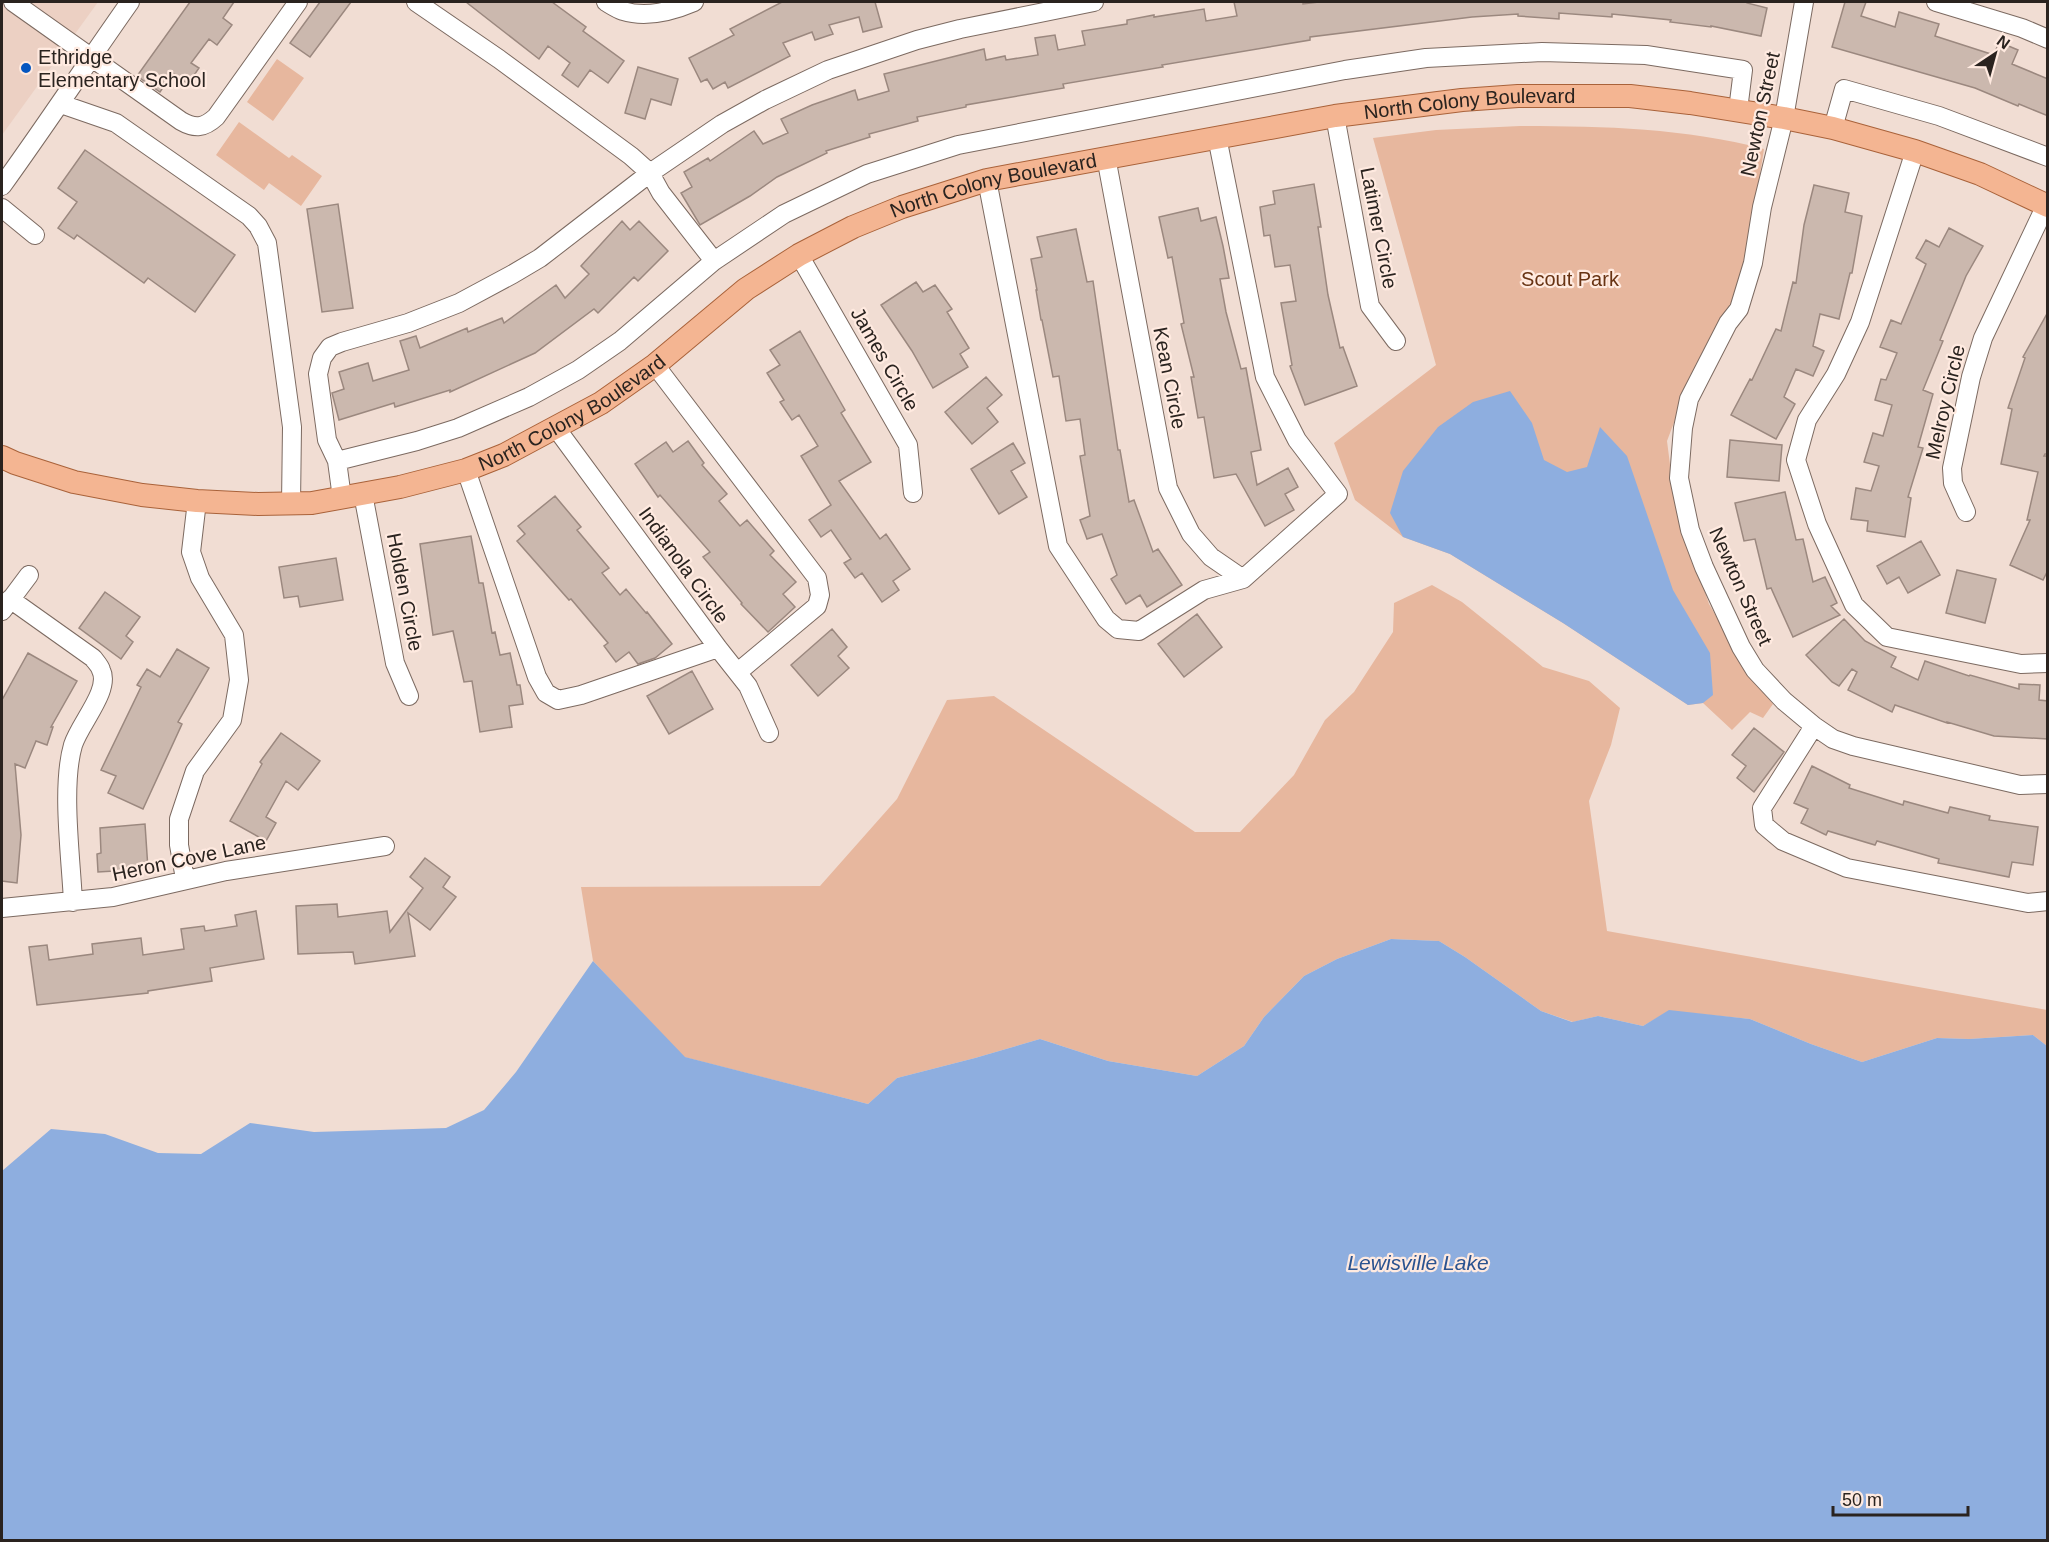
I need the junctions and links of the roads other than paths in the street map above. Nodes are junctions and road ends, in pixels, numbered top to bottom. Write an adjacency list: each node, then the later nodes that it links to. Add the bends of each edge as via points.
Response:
1 (13, 2): 11 (street)
2 (130, 2): 11 (street)
3 (298, 2): 11 (street, via 216,117 201,127 181,121)
4 (417, 2): 21 (street)
5 (606, 2): 6 (street, via 622,11 642,14)
6 (694, 2)
7 (1094, 2): 21 (street, Holden Circle, via 927,37 828,70 722,124)
8 (1804, 2): 15 (street, Newton Street)
9 (1935, 2): 10 (street)
10 (2048, 39)
11 (91, 56): 12 (street)
12 (61, 104): 23 (street); 38 (street, via 116,123 258,226 267,243 292,427)
13 (1738, 110): 14 (main road, North Colony Boulevard, via 1630,96 1518,96); 15 (main road, North Colony Boulevard); 28 (street, via 1743,70 1646,55 1542,52 1402,62 958,145 891,165 835,188 784,214)
14 (1335, 116): 17 (main road, North Colony Boulevard); 29 (street, Latimer Circle, via 1370,306)
15 (1784, 118): 16 (main road, North Colony Boulevard); 47 (street, Newton Street, via 1762,207 1753,264 1739,309 1689,399 1679,478 1690,530 1742,647 1755,670)
16 (1833, 128): 18 (main road, North Colony Boulevard); 20 (street, via 1844,89 1939,116)
17 (1217, 138): 19 (main road, North Colony Boulevard); 41 (street, via 1265,377 1297,440 1338,494)
18 (1915, 151): 24 (main road, North Colony Boulevard, via 1980,174); 44 (street, via 1860,322 1836,374 1807,420 1796,460 1817,524 1854,605 1887,638 2021,664)
19 (1106, 157): 22 (main road, North Colony Boulevard); 41 (street, Kean Circle, via 1168,488 1191,534 1211,557)
20 (2048, 157)
21 (650, 173): 28 (street); 33 (street, Holden Circle, via 513,274 459,303 330,347 318,374 327,440)
22 (987, 180): 27 (main road, North Colony Boulevard, via 902,207); 41 (street, via 1058,546 1106,620 1118,629 1139,631 1204,590)
23 (2, 186)
24 (2047, 205): 39 (street, Melroy Circle, via 1983,338 1971,377 1952,468 1953,483)
25 (2, 208): 26 (street)
26 (35, 235)
27 (799, 255): 30 (main road, North Colony Boulevard, via 746,289); 35 (street, James Circle, via 908,445)
28 (714, 261): 33 (street, via 620,341 529,397 458,428)
29 (1396, 341)
30 (655, 365): 31 (main road, North Colony Boulevard); 45 (street, via 817,578 817,606)
31 (556, 429): 34 (main road, North Colony Boulevard); 43 (street, Indianola Circle)
32 (2, 457): 37 (main road, North Colony Boulevard, via 74,482)
33 (337, 461): 36 (street, Holden Circle)
34 (466, 470): 36 (main road, North Colony Boulevard); 43 (street, via 537,677 546,693 558,700 581,695)
35 (913, 493)
36 (352, 496): 38 (main road, North Colony Boulevard); 46 (street, Holden Circle, via 395,663)
37 (197, 501): 38 (main road, North Colony Boulevard); 51 (street, via 191,552 200,578 234,635 239,681 232,720 195,771 179,819)
38 (291, 504)
39 (1966, 512)
40 (28, 575): 42 (street)
41 (1243, 579)
42 (6, 605): 53 (street, via 93,658 102,670 102,691 73,747 68,805)
43 (718, 648): 45 (street, Indianola Circle)
44 (2048, 663)
45 (738, 672): 48 (street, Indianola Circle)
46 (409, 696)
47 (1815, 726): 49 (street, Newton Street, via 1833,739 1853,746 2020,785); 52 (street, via 1762,808 1764,825 1783,841 1847,868 2028,903)
48 (769, 733)
49 (2048, 784)
50 (385, 846): 51 (street, Heron Cove Lane)
51 (185, 879): 53 (street, Heron Cove Lane, via 113,897)
52 (2048, 901)
53 (73, 902): 54 (street, Heron Cove Lane)
54 (2, 908)

